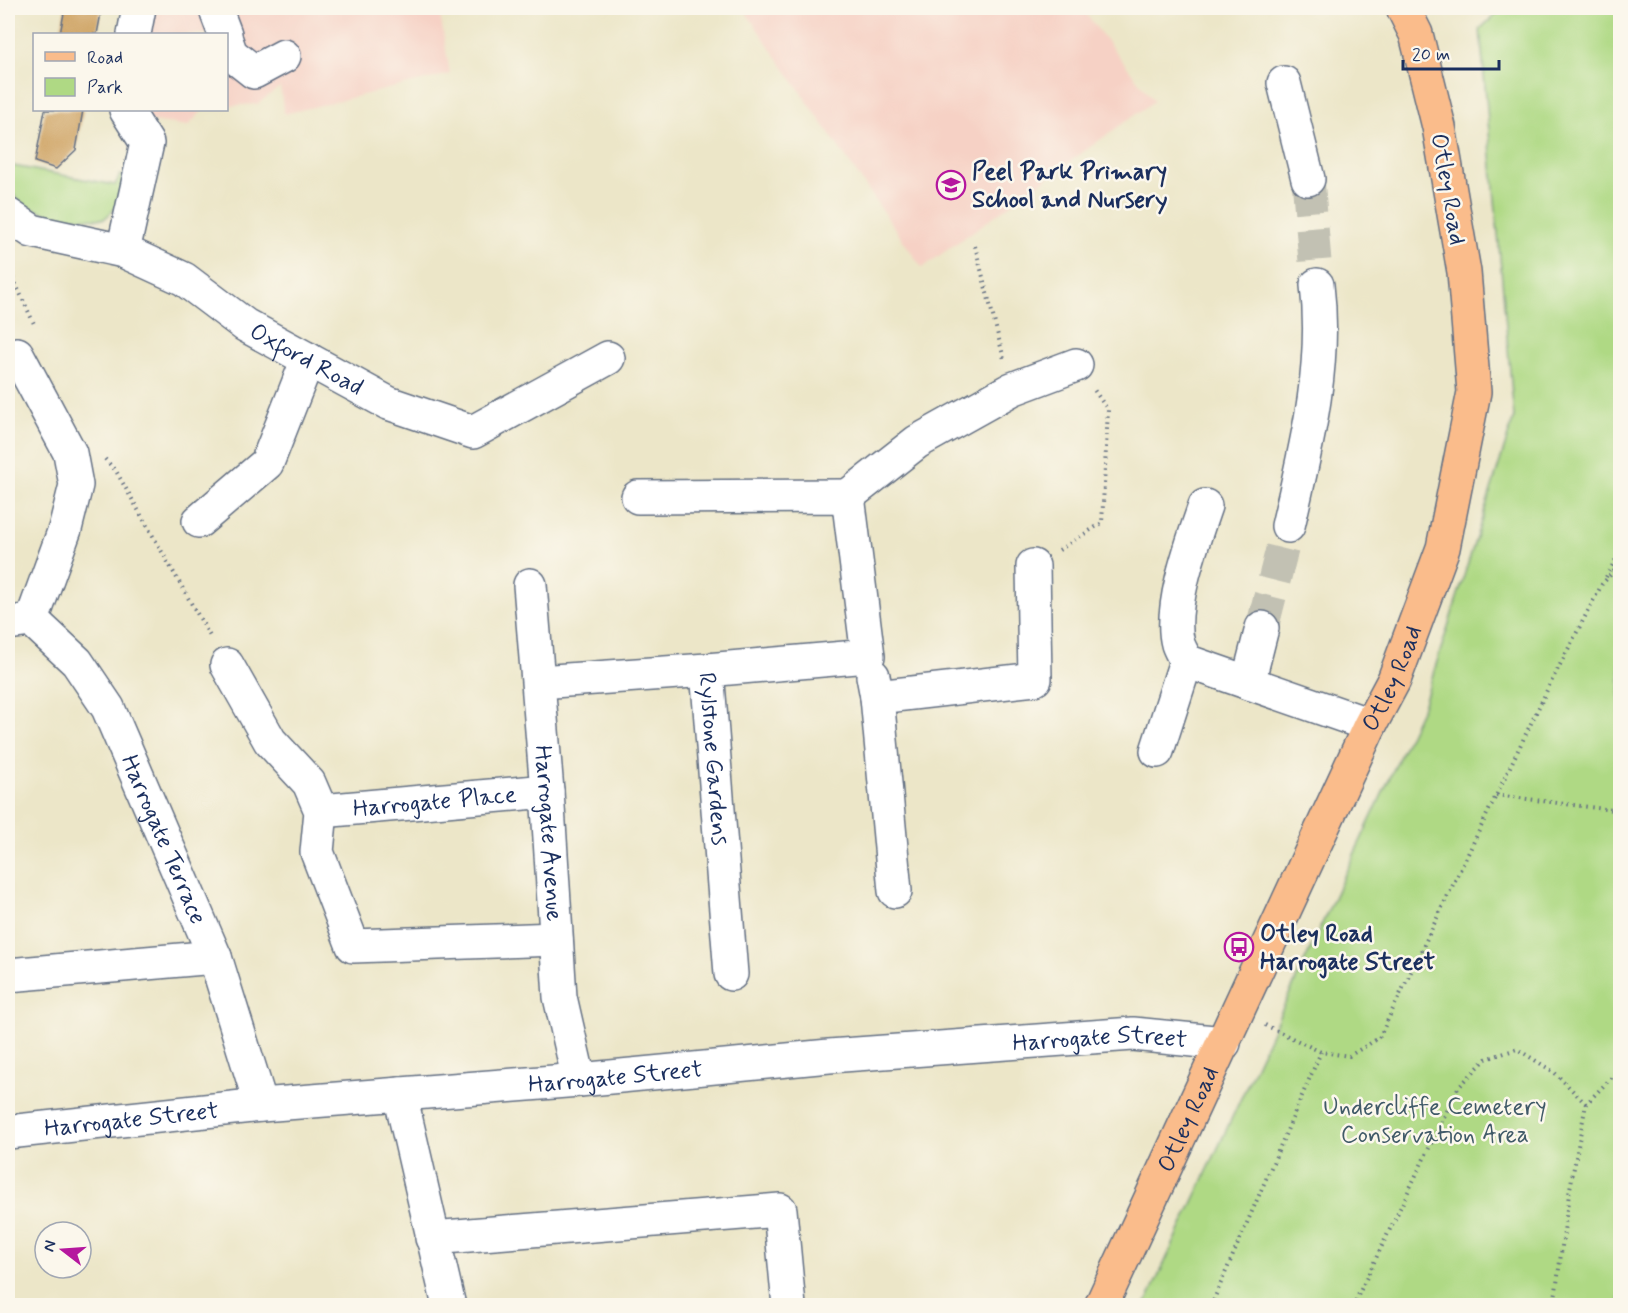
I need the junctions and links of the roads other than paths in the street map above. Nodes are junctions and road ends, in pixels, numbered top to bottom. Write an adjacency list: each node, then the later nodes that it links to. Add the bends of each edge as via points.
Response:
1 (139, 8): 4 (street)
2 (219, 8): 5 (street)
3 (1403, 8): 34 (main road, Otley Road, via 1416,34 1439,127 1464,272 1474,392 1443,548 1394,680)
4 (134, 33)
5 (225, 33)
6 (228, 46): 7 (street, via 231,54 255,72)
7 (284, 56)
8 (1284, 83): 10 (street)
9 (127, 111): 12 (street, via 147,143)
10 (1308, 179)
11 (8, 215): 12 (street, Oxford Road, via 32,231)
12 (123, 251): 16 (street, Oxford Road, via 184,279 245,325)
13 (1317, 285): 22 (street, via 1318,368)
14 (27, 342): 25 (street, via 70,453 76,485 65,529)
15 (608, 358): 16 (street, Oxford Road, via 473,432 388,403)
16 (308, 359): 21 (street, via 267,464)
17 (1076, 365): 18 (street, via 1012,389 917,442)
18 (848, 496): 19 (street); 27 (street)
19 (638, 497)
20 (1205, 506): 28 (street, via 1183,573 1176,622 1178,644)
21 (199, 521)
22 (1288, 526)
23 (1033, 566): 33 (street, via 1035,679)
24 (530, 585): 31 (street, Harrogate Avenue)
25 (20, 622): 40 (street, Harrogate Terrace, via 77,662 108,708)
26 (1262, 628): 32 (street)
27 (868, 656): 30 (street, Rylstone Gardens); 33 (street)
28 (1186, 661): 32 (street); 35 (street)
29 (227, 665): 37 (street, via 270,741 309,783)
30 (707, 670): 31 (street); 41 (street, Rylstone Gardens)
31 (538, 682): 36 (street, Harrogate Avenue)
32 (1248, 682): 34 (street)
33 (877, 697): 38 (street)
34 (1370, 725): 43 (main road, Otley Road)
35 (1157, 751)
36 (547, 791): 37 (street, Harrogate Place); 39 (street, Harrogate Avenue)
37 (321, 811): 39 (street, via 316,852 353,946)
38 (895, 891)
39 (556, 939): 44 (street, Harrogate Avenue, via 560,997)
40 (215, 957): 42 (street); 46 (street, Harrogate Terrace)
41 (731, 974)
42 (8, 975)
43 (1224, 1043): 44 (street, Harrogate Street, via 1133,1034 829,1056); 51 (main road, Otley Road)
44 (579, 1080): 45 (street, Harrogate Street)
45 (400, 1094): 46 (street, Harrogate Street); 48 (street)
46 (261, 1105): 47 (street, Harrogate Street)
47 (8, 1132)
48 (432, 1238): 49 (street); 50 (street, via 780,1210)
49 (448, 1305)
50 (789, 1305)
51 (1101, 1305)

